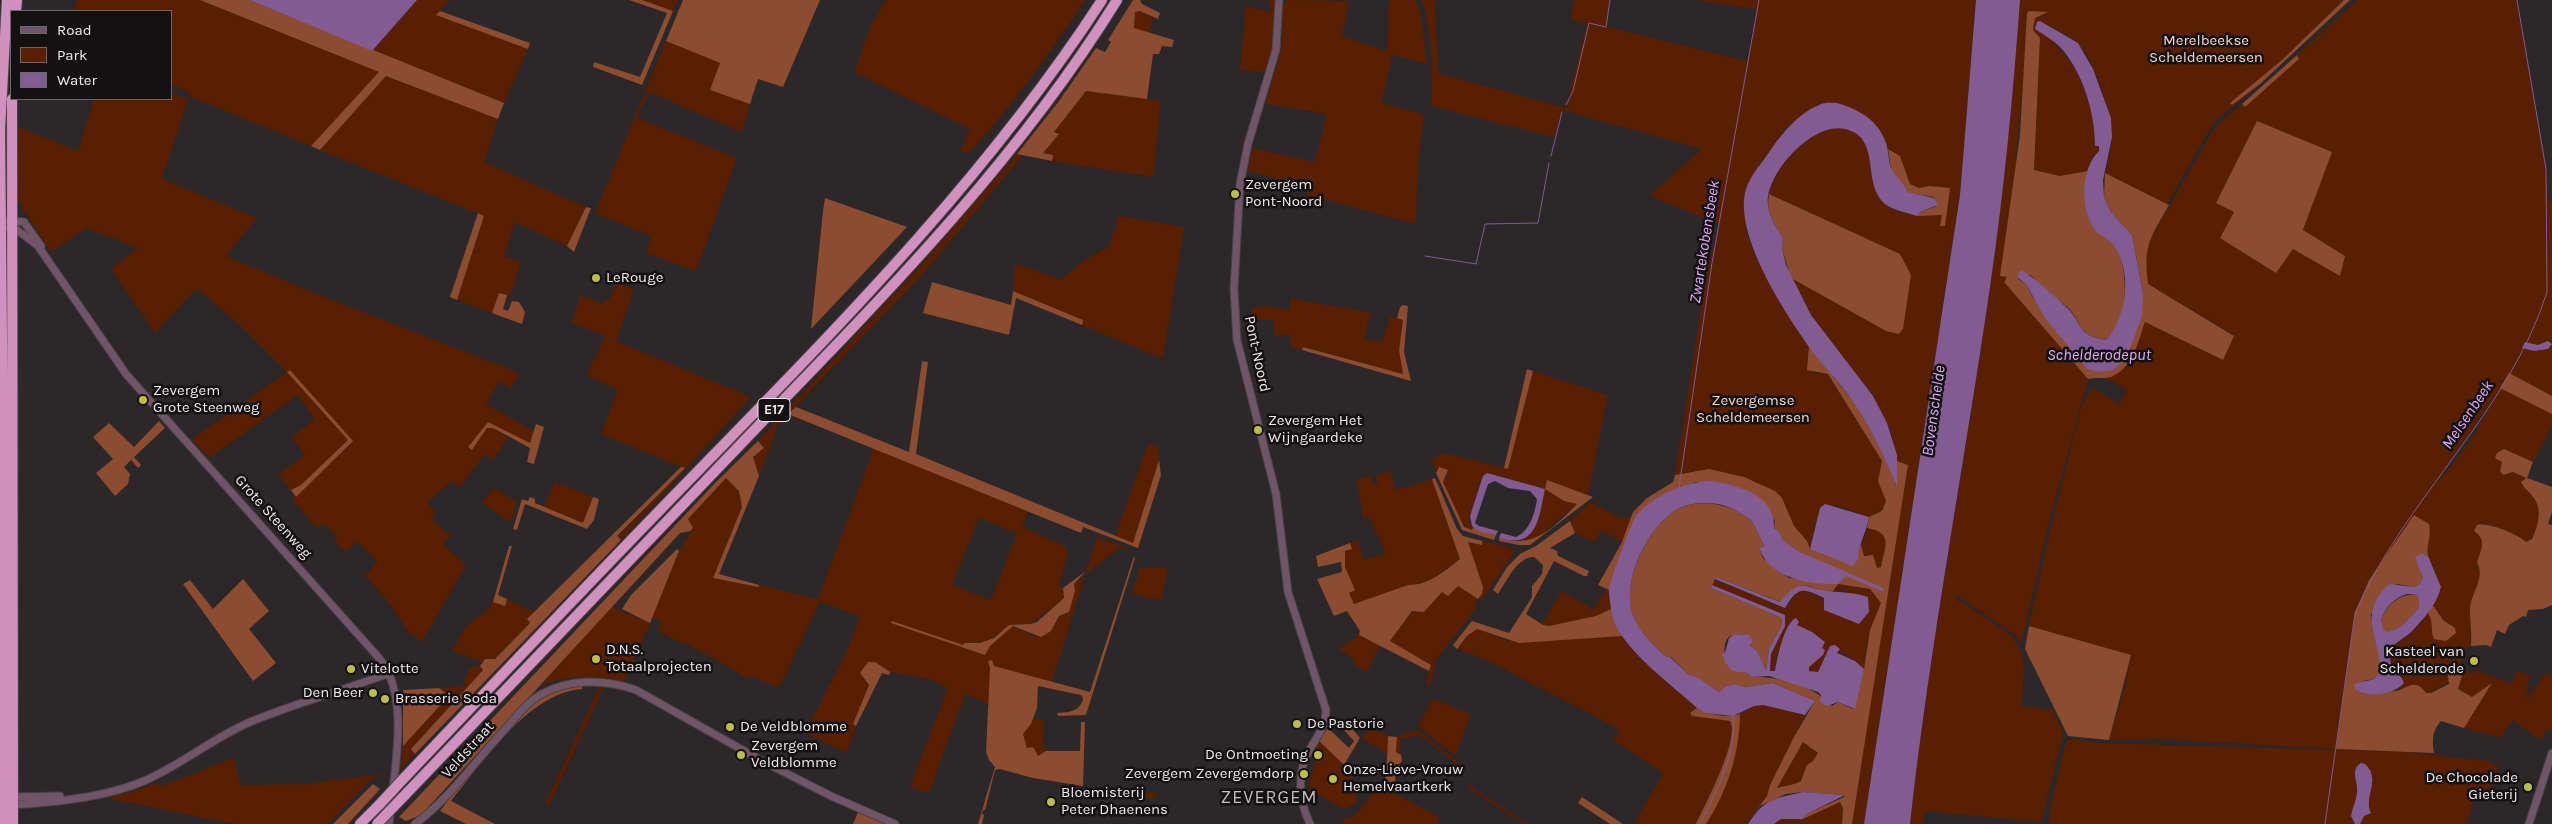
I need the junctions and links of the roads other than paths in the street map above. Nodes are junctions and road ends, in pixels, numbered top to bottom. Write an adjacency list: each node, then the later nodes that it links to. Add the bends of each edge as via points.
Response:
1 (7, 0): 6 (highway, via 0,130)
2 (1102, 0): 15 (highway, E17, bridge, via 1041,89 970,178 896,262)
3 (1117, 0): 16 (highway, E17, bridge, via 1050,98 937,236 832,350)
4 (1279, 0): 20 (street, Pont-Noord, via 1276,50 1248,144 1240,184 1234,315 1276,494 1288,592 1326,710 1323,729 1306,755 1301,776 1302,805)
5 (12, 100): 7 (highway)
6 (0, 220): 7 (street); 8 (highway)
7 (12, 224): 8 (street); 9 (street, Grote Steenweg, via 46,255 136,386 373,650); 12 (highway)
8 (0, 228): 11 (highway, via 4,603)
9 (390, 673): 12 (street, via 250,722 143,781 120,790); 17 (street, Grote Steenweg, via 398,715)
10 (2552, 753): 21 (street)
11 (2, 801): 12 (street); 13 (highway)
12 (14, 801): 14 (highway)
13 (3, 824)
14 (13, 824)
15 (360, 824)
16 (377, 824)
17 (389, 824)
18 (415, 824): 19 (street, Veldstraat, via 532,700 556,688 581,682 616,684 636,690 767,763)
19 (895, 824)
20 (1310, 824)
21 (2529, 824)

